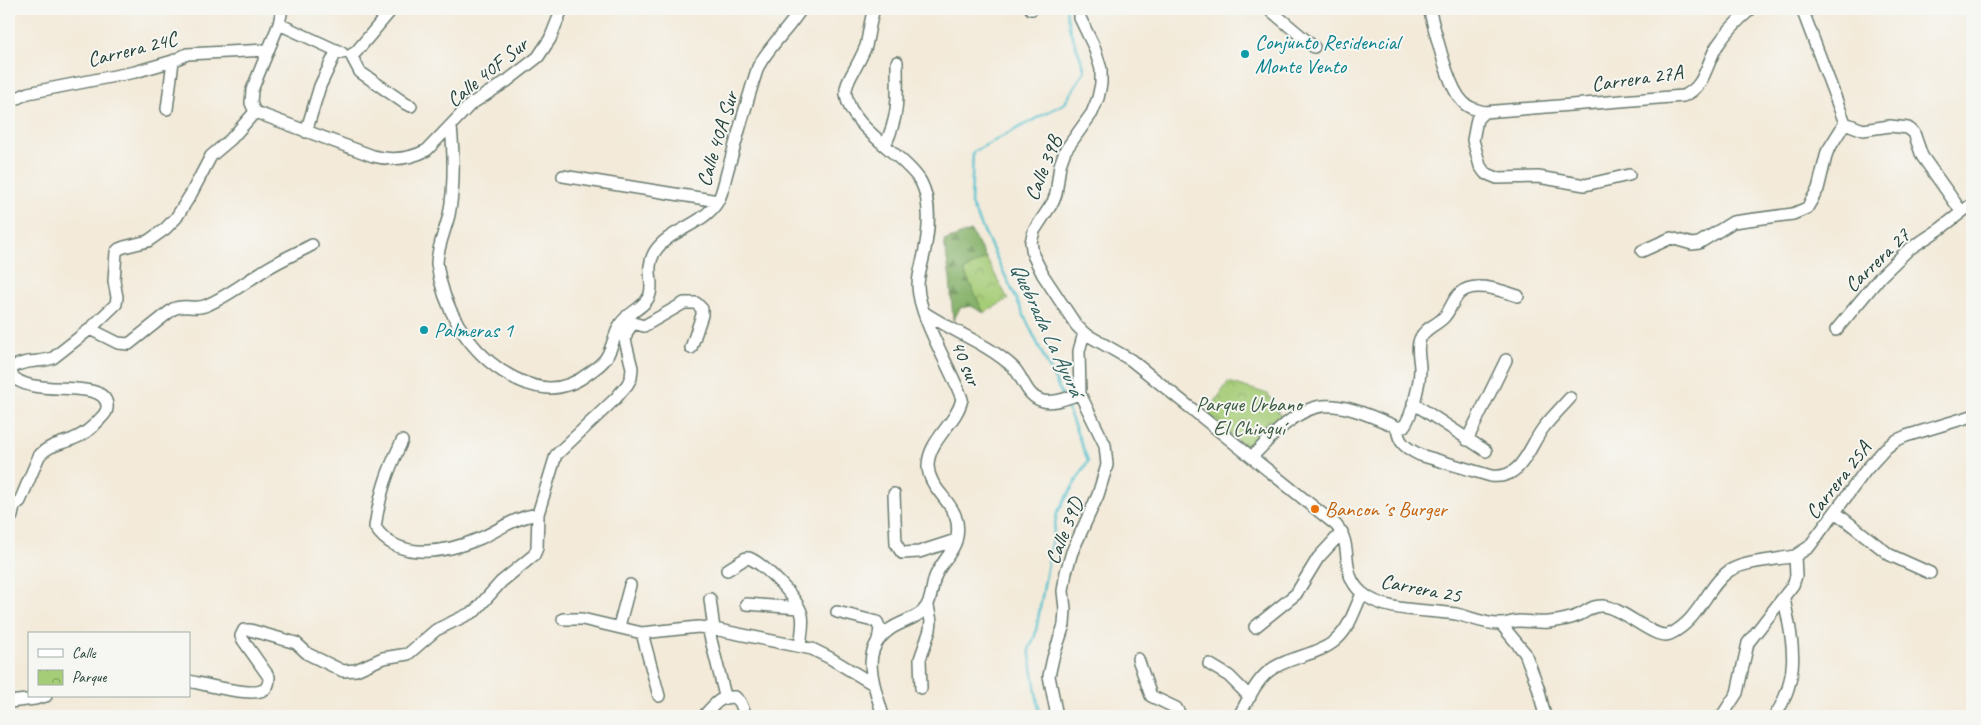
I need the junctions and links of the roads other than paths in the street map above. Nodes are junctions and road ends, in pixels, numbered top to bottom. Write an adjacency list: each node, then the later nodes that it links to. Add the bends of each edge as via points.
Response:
1 (282, 9): 11 (street)
2 (392, 9): 15 (street)
3 (562, 9): 24 (street, Calle 40F Sur, via 550,39 538,57 471,104)
4 (801, 9): 29 (street, Calle 40A Sur, via 758,67)
5 (874, 9): 26 (street, 40 sur, via 866,46 846,93 853,114)
6 (1080, 9): 39 (street, Calle 39B, via 1080,18 1101,69 1098,98 1092,113 1065,151 1056,194 1034,231 1032,242 1044,276)
7 (1269, 9): 12 (street)
8 (1429, 9): 22 (street, via 1456,91 1462,102)
9 (1751, 9): 22 (street, Carrera 27A, via 1725,35 1702,80 1683,96)
10 (1802, 9): 23 (street)
11 (279, 24): 13 (street); 14 (street)
12 (1314, 47)
13 (268, 50): 16 (street, Carrera 24C, via 195,53); 21 (street, via 252,90 251,103)
14 (337, 50): 15 (street); 25 (street, via 320,86)
15 (351, 55): 19 (street, via 360,72)
16 (172, 61): 18 (street, Carrera 24C, via 135,72 28,93); 20 (street)
17 (897, 62): 26 (street, via 897,109)
18 (9, 102)
19 (411, 106)
20 (167, 110)
21 (255, 112): 25 (street); 37 (street, via 211,156 176,218 148,241 116,252 116,304)
22 (1484, 112): 27 (street, via 1477,120 1473,140 1485,173 1497,178 1538,177 1585,186)
23 (1845, 122): 31 (street, via 1863,130 1890,126 1914,132 1922,156); 33 (street, via 1826,152 1818,190 1807,208 1793,214 1733,222 1699,243 1671,238)
24 (451, 127): 25 (street, Calle 40F Sur, via 427,150 407,158 391,159 373,156); 36 (street, Calle 40A Sur, via 454,182 437,264 457,325 469,341 500,370 520,381 540,388 562,388 580,380 605,358 620,324)
25 (306, 132)
26 (886, 145): 35 (street, 40 sur, via 921,182 926,195 928,230 918,287)
27 (1629, 175)
28 (563, 176): 29 (street)
29 (718, 201): 36 (street, Calle 40A Sur, via 697,222 660,244 651,259 650,294)
30 (1972, 204): 31 (street, Carrera 27)
31 (1961, 211): 38 (street, Carrera 27, via 1908,250)
32 (312, 245): 37 (street, via 206,306 173,309 129,344 118,343)
33 (1642, 251)
34 (1518, 296): 44 (street, via 1472,287 1460,293 1444,318 1423,333 1419,341 1420,371)
35 (925, 313): 42 (street, via 1002,357 1016,369 1032,396 1051,402); 57 (street, 40 sur, via 962,399 928,463 929,474 954,511)
36 (630, 319): 40 (street, via 644,326 684,303 696,303 702,315); 54 (street, via 626,340 631,378 616,398 556,455)
37 (90, 329): 52 (street, via 53,358 17,364 12,368 15,380 26,385 94,391 107,404 106,411 88,430 44,451 20,501)
38 (1836, 330)
39 (1084, 333): 42 (street); 50 (street, via 1131,360)
40 (691, 348)
41 (1506, 360): 47 (street)
42 (1075, 395): 90 (street, Calle 39D, via 1101,435 1107,465 1066,572 1064,625 1050,676)
43 (1570, 398): 46 (street, via 1544,427 1519,467 1502,477 1420,455 1400,441)
44 (1413, 403): 46 (street, via 1407,424); 47 (street)
45 (1972, 416): 53 (street, Carrera 25A, via 1895,441 1876,458)
46 (1397, 427): 50 (street, via 1339,406 1321,406 1307,411 1273,434)
47 (1467, 440): 49 (street)
48 (402, 441): 54 (street, via 382,488 375,527 380,536 396,547 417,551 446,550 481,538 523,516)
49 (1486, 451)
50 (1252, 457): 56 (street)
51 (894, 494): 57 (street, via 896,544 902,553 919,552)
52 (11, 506): 55 (street)
53 (1835, 512): 58 (street, Carrera 25A, via 1809,547); 60 (street, via 1890,554)
54 (538, 514): 79 (street, via 534,555 501,582 475,610 436,630 408,654 383,658 356,670 342,671 314,657 296,643 244,630 243,640 269,677 265,690 238,691)
55 (9, 520)
56 (1342, 532): 62 (street, Carrera 25, via 1349,575); 72 (street, via 1318,558 1296,594)
57 (956, 540): 66 (street, via 936,575)
58 (1795, 556): 64 (street, via 1796,576); 70 (street, Carrera 25, via 1727,572 1698,611 1669,635 1657,635 1620,611 1601,605 1548,622)
59 (727, 570): 67 (street, via 746,558 753,560 789,593)
60 (1930, 573)
61 (630, 585): 71 (street)
62 (1362, 594): 70 (street, Carrera 25, via 1387,605 1457,614); 84 (street, via 1338,638 1329,645 1270,670)
63 (710, 599): 73 (street)
64 (1784, 599): 94 (street, via 1748,642 1737,693); 95 (street, via 1793,649 1792,665 1788,690)
65 (746, 604): 67 (street)
66 (928, 606): 75 (street, via 922,613 888,630); 81 (street, via 931,621 920,659)
67 (799, 608): 76 (street, via 802,623)
68 (837, 612): 75 (street, via 877,622 880,629)
69 (563, 619): 71 (street)
70 (1501, 624): 93 (street, via 1525,654)
71 (619, 626): 74 (street)
72 (1255, 627)
73 (711, 628): 74 (street); 76 (street); 83 (street)
74 (642, 633): 82 (street)
75 (878, 640): 80 (street, via 870,658)
76 (800, 646): 80 (street, via 830,658)
77 (1138, 658): 91 (street, via 1151,696 1176,708)
78 (1209, 664): 84 (street, via 1230,676)
79 (190, 681)
80 (873, 684): 89 (street)
81 (921, 688)
82 (659, 696)
83 (725, 696): 87 (street); 88 (street, via 735,697)
84 (1250, 697): 92 (street)
85 (39, 698): 86 (street)
86 (9, 702)
87 (704, 716)
88 (746, 716)
89 (882, 716)
90 (1057, 716)
91 (1181, 716)
92 (1239, 716)
93 (1545, 716)
94 (1722, 716)
95 (1775, 716)

